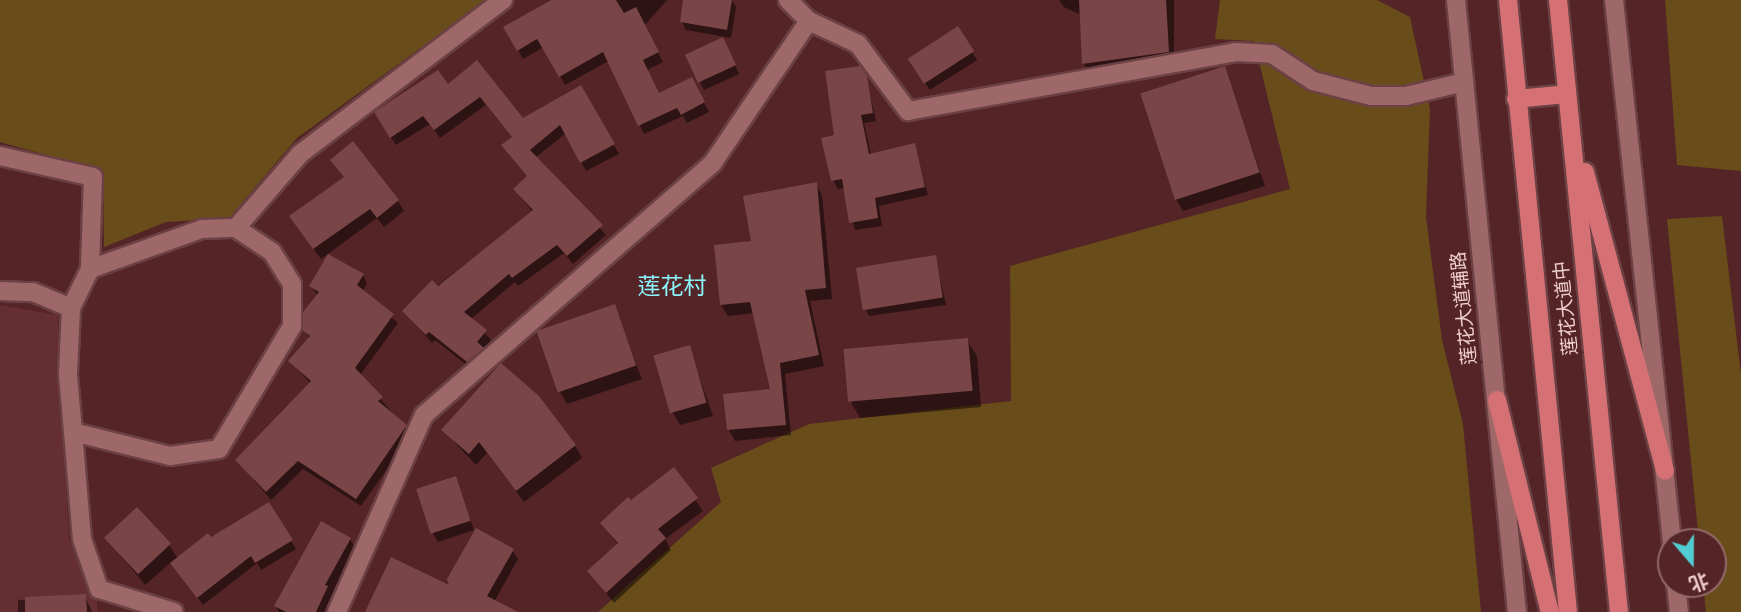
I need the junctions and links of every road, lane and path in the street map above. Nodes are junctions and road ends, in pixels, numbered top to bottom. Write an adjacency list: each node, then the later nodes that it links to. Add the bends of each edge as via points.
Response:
1 (503, 0): 13 (street, via 300,154)
2 (788, 0): 7 (street)
3 (1456, 0): 8 (street, 莲花大道辅路)
4 (1508, 0): 10 (main road, 莲花大道中)
5 (1558, 0): 9 (main road, 莲花大道中)
6 (1614, 0): 19 (street)
7 (809, 21): 8 (street, via 858,44 908,111 1236,52 1272,54 1313,81 1371,96 1406,96); 22 (street, via 712,164 424,415)
8 (1464, 82): 17 (street, 莲花大道辅路)
9 (1567, 94): 10 (main road); 11 (main road, 莲花大道中)
10 (1516, 99): 25 (main road, 莲花大道中)
11 (1572, 121): 19 (main road); 26 (main road, 莲花大道中)
12 (0, 156): 14 (street, via 93,177)
13 (236, 228): 14 (street, via 202,229); 18 (street, via 272,252 292,284 292,326 219,449 170,456)
14 (90, 269): 16 (street)
15 (0, 291): 16 (street, via 33,292)
16 (71, 308): 18 (street)
17 (1497, 400): 23 (street, 莲花大道辅路); 24 (main road)
18 (73, 432): 21 (street, via 82,538 99,589)
19 (1665, 470): 20 (street)
20 (1671, 528)
21 (174, 612)
22 (337, 612)
23 (1517, 612)
24 (1550, 612)
25 (1568, 612)
26 (1619, 612)

